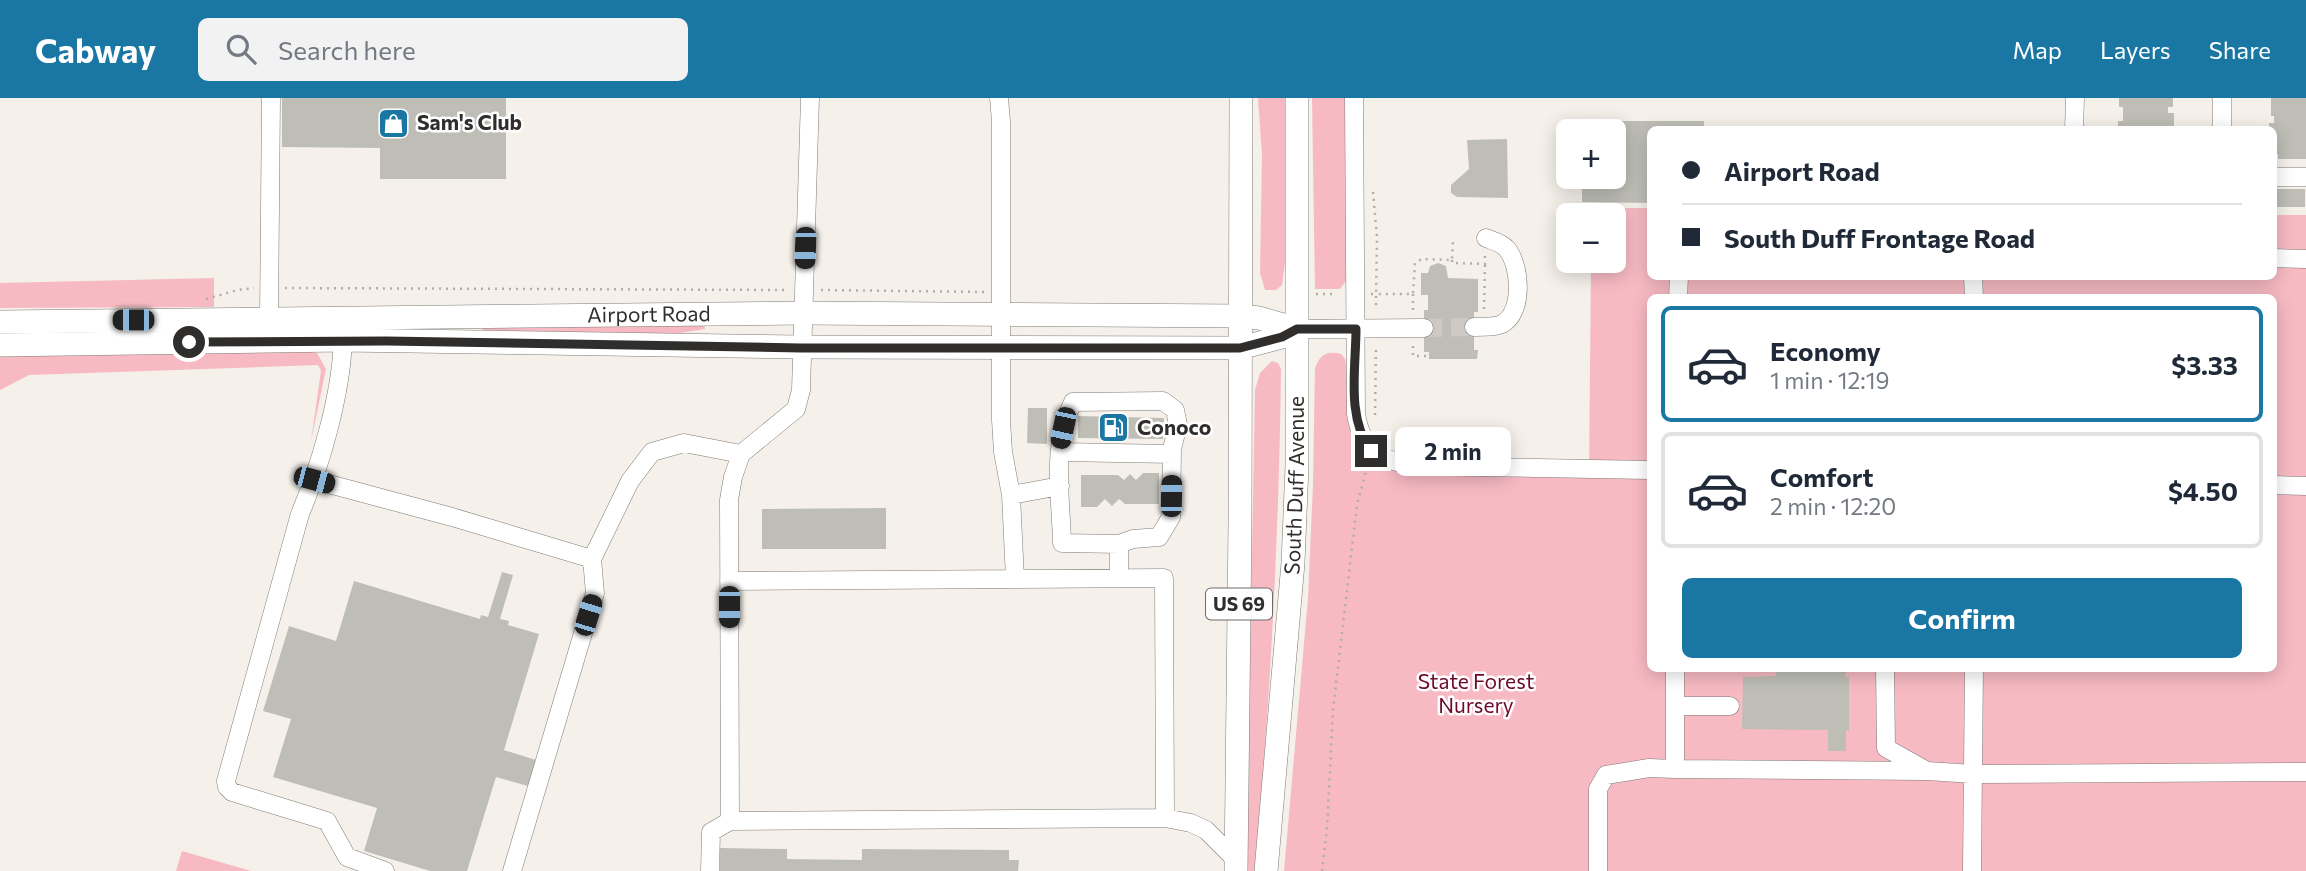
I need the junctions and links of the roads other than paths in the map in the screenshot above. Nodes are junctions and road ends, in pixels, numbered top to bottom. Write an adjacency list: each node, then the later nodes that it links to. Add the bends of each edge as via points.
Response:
1 (271, 98): 19 (street)
2 (810, 98): 16 (street)
3 (999, 98): 17 (street)
4 (1241, 98): 18 (main road, US 69)
5 (1297, 98): 23 (main road, South Duff Avenue / US 69)
6 (1354, 98): 24 (street)
7 (2075, 98): 9 (street)
8 (2222, 98): 10 (street)
9 (2074, 126)
10 (2222, 126)
11 (2277, 177): 12 (street)
12 (2306, 177)
13 (1486, 238): 21 (street, via 1499,243 1511,256 1518,283 1512,316 1501,324)
14 (2277, 258): 15 (street)
15 (2306, 259)
16 (802, 313): 17 (main road, Airport Road); 19 (main road, Airport Road); 27 (street)
17 (1002, 314): 18 (main road, Airport Road); 28 (street)
18 (1241, 316): 23 (main road, Airport Road); 29 (main road, US 69)
19 (269, 318): 20 (main road, Airport Road)
20 (0, 322)
21 (1479, 326)
22 (1424, 328): 24 (street, Airport Road)
23 (1297, 329): 24 (street, Airport Road); 29 (main road, Airport Road); 59 (main road, South Duff Avenue / US 69, via 1293,563)
24 (1356, 329): 33 (street, via 1358,427 1371,451 1388,461 1421,466)
25 (343, 340): 26 (main road, Airport Road); 27 (main road, Airport Road); 34 (street, via 342,368)
26 (0, 345)
27 (801, 348): 28 (main road, Airport Road); 31 (street, via 796,409)
28 (1001, 348): 29 (main road, Airport Road); 38 (street, via 1003,452)
29 (1240, 348): 55 (main road, US 69)
30 (1060, 452): 32 (street); 32 (street, via 1066,414 1073,401 1163,401 1175,410 1178,425); 36 (street)
31 (741, 454): 40 (street, via 684,443 652,452 629,481); 43 (street, via 729,500)
32 (1172, 454): 39 (street, via 1171,517 1158,537)
33 (1647, 470)
34 (314, 480): 40 (street); 56 (street, via 300,514 227,788 327,821 347,857)
35 (2277, 485): 37 (street)
36 (1060, 486): 38 (street); 39 (street, via 1062,543)
37 (2306, 486)
38 (1011, 495): 42 (street)
39 (1119, 544): 41 (street)
40 (592, 559): 57 (street, via 595,593)
41 (1119, 578): 42 (street); 53 (street, via 1164,578)
42 (1015, 579): 43 (street)
43 (729, 581): 54 (street)
44 (1675, 672): 47 (street)
45 (1885, 672): 50 (street, via 1886,748)
46 (1974, 672): 52 (street)
47 (1675, 706): 48 (street); 49 (street)
48 (1730, 706)
49 (1675, 769): 50 (street); 60 (street, via 1606,775 1598,789)
50 (1927, 771): 52 (street)
51 (2306, 772): 52 (street)
52 (1974, 774): 61 (street)
53 (1165, 818): 54 (street); 55 (street, via 1206,830)
54 (730, 821): 58 (street, via 711,832)
55 (1236, 865)
56 (385, 871)
57 (512, 871)
58 (710, 871)
59 (1266, 871)
60 (1598, 871)
61 (1972, 871)

